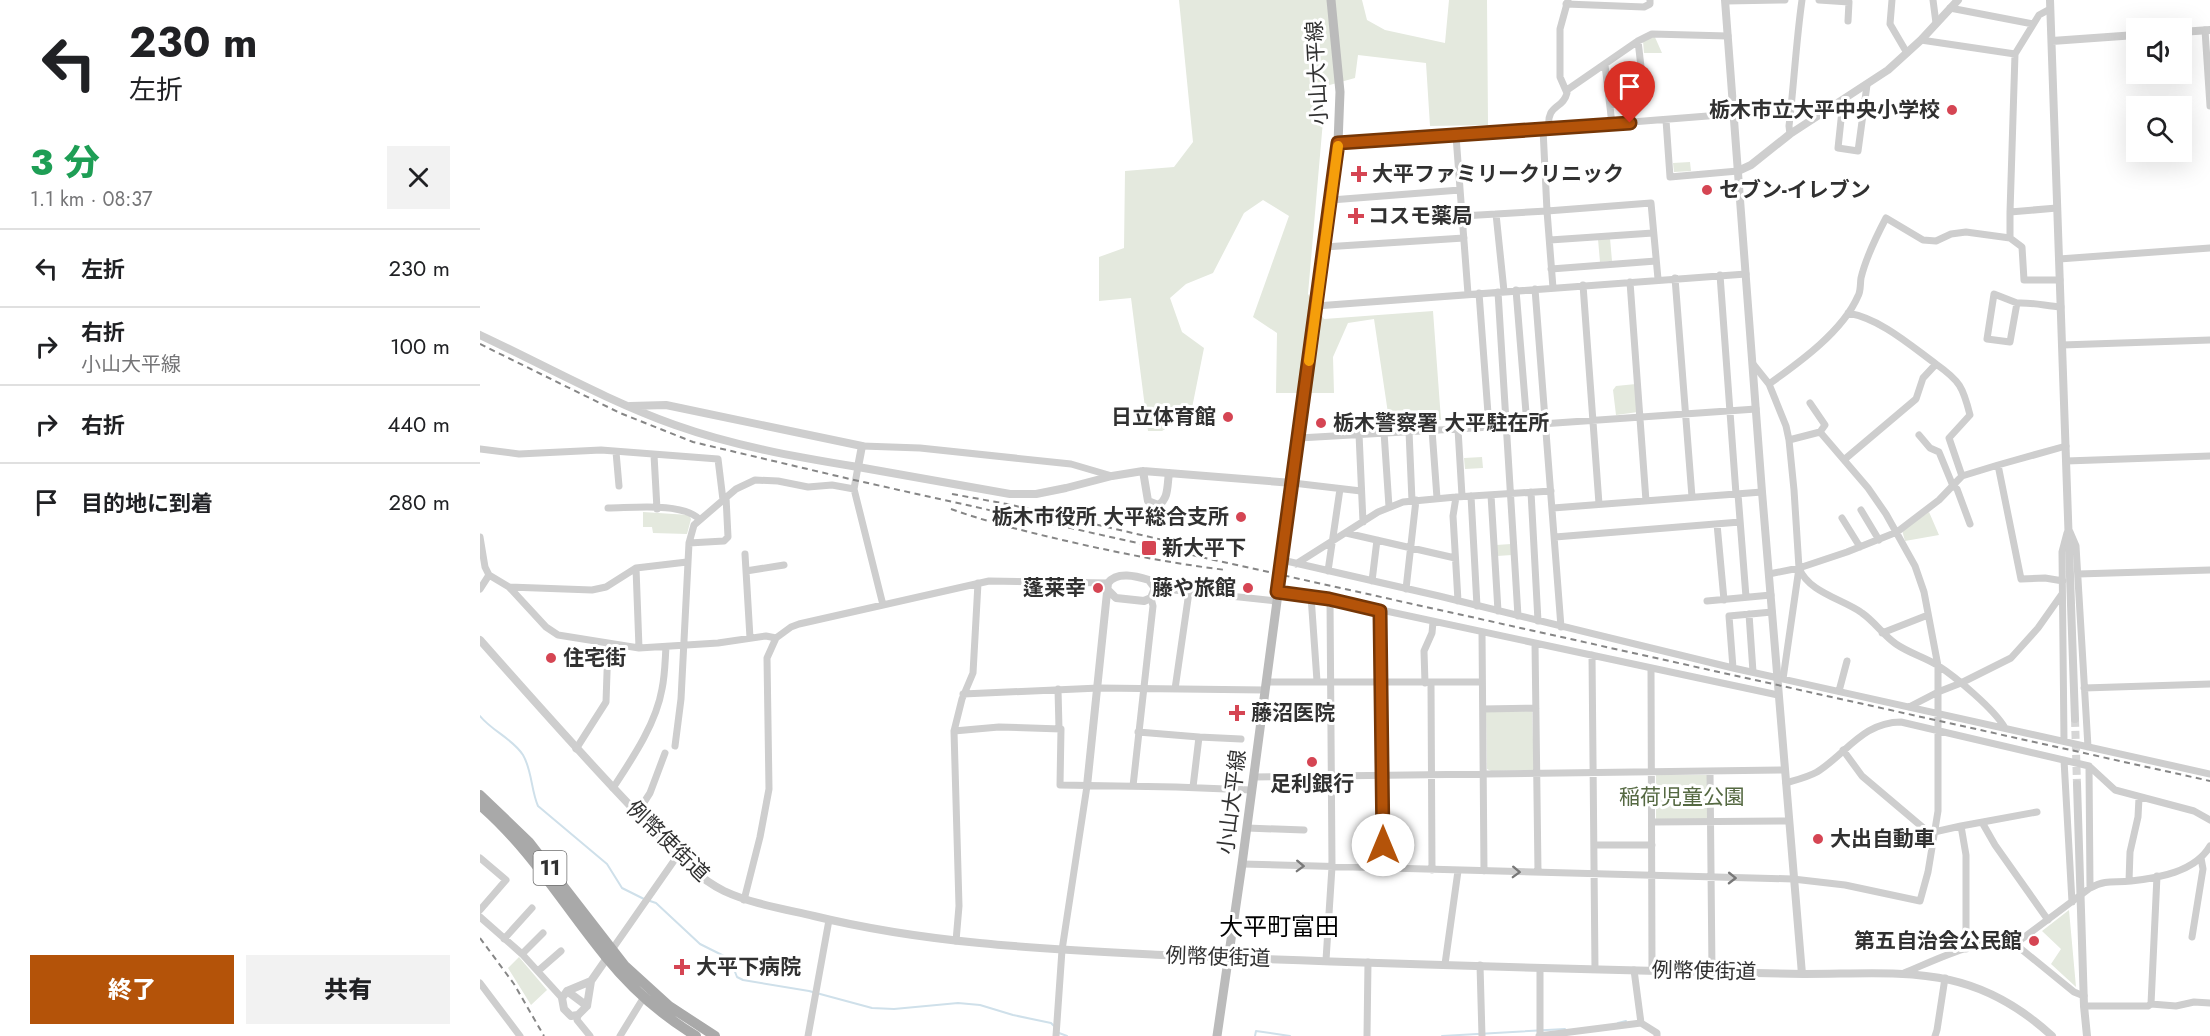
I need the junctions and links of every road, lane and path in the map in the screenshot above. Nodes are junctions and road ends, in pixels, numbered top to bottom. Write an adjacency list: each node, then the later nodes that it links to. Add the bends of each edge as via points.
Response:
1 (1331, 0): 37 (main road, 小山大平線, via 1340,92)
2 (1650, 0): 10 (street, via 1644,7)
3 (1726, 0): 4 (street); 18 (street)
4 (1785, 0)
5 (1802, 0): 35 (street)
6 (1819, 0): 13 (street, via 1849,3)
7 (1892, 0): 23 (street, via 1890,24)
8 (1933, 0): 14 (street)
9 (1958, 0): 12 (street)
10 (1567, 2): 27 (street, via 1560,29 1560,77)
11 (2050, 4): 15 (street); 22 (street)
12 (1950, 8): 14 (street); 15 (street)
13 (1848, 21)
14 (1936, 23): 20 (street)
15 (2033, 24): 24 (street)
16 (2207, 30): 17 (street); 30 (street)
17 (2192, 31)
18 (1728, 36): 21 (street, via 1652,34); 31 (street)
19 (2126, 36): 22 (street)
20 (1921, 40): 23 (street); 24 (street)
21 (1638, 41): 25 (street); 29 (street, via 1645,101)
22 (2052, 41): 41 (street)
23 (1907, 53): 26 (street)
24 (2015, 54): 43 (street)
25 (1605, 64): 27 (street); 29 (street)
26 (1867, 85): 28 (street); 28 (street, via 1858,151 1838,148)
27 (1567, 90): 34 (street, via 1566,98 1552,110)
28 (1843, 100): 35 (street)
29 (1610, 105): 33 (street)
30 (2210, 106)
31 (1733, 114): 32 (street); 38 (street)
32 (1666, 120): 33 (street); 38 (street, via 1670,177)
33 (1612, 124): 34 (street)
34 (1546, 129): 36 (street); 42 (street)
35 (1790, 134): 38 (street)
36 (1456, 136): 37 (street); 39 (street)
37 (1338, 143): 40 (main road, 小山大平線)
38 (1738, 171): 55 (street)
39 (1460, 190): 40 (street); 45 (street)
40 (1331, 200): 50 (main road, 小山大平線)
41 (2057, 208): 43 (street); 52 (street)
42 (1547, 211): 44 (street); 46 (street, via 1651,203); 49 (street)
43 (2010, 212): 48 (street)
44 (1496, 214): 45 (street); 65 (street)
45 (1462, 216): 47 (street)
46 (1653, 232): 49 (street); 53 (street)
47 (1464, 238): 50 (street); 67 (street)
48 (2010, 238): 59 (street, via 2022,247 2024,280); 71 (street, via 1966,232 1936,241 1923,240 1886,218 1861,278 1860,294)
49 (1550, 240): 54 (street)
50 (1324, 247): 69 (main road, 小山大平線)
51 (2210, 248): 52 (street)
52 (2060, 259): 59 (street)
53 (1656, 261): 54 (street); 58 (street)
54 (1551, 269): 62 (street)
55 (1746, 274): 56 (street); 75 (street)
56 (1720, 275): 57 (street); 81 (street)
57 (1675, 278): 58 (street); 82 (street)
58 (1658, 279): 60 (street)
59 (2060, 280): 70 (street)
60 (1630, 282): 61 (street); 83 (street)
61 (1583, 285): 62 (street); 84 (street)
62 (1553, 288): 63 (street)
63 (1535, 289): 64 (street); 85 (street)
64 (1516, 290): 65 (street); 86 (street)
65 (1501, 291): 66 (street); 87 (street)
66 (1479, 293): 67 (street); 88 (street)
67 (1468, 294): 69 (street)
68 (2017, 303): 68 (street, via 2010,342 1987,339 1994,294); 70 (street)
69 (1316, 306): 96 (main road, 小山大平線)
70 (2061, 307): 74 (street)
71 (1848, 313): 76 (street, via 1860,315 1896,335); 77 (street, via 1826,339)
72 (480, 335): 79 (street)
73 (2210, 340): 74 (street)
74 (2062, 345): 99 (street)
75 (1753, 364): 77 (street); 80 (street)
76 (1936, 364): 104 (street, via 1923,378 1916,399); 111 (street, via 1953,375 1964,391 1970,415 1949,438)
77 (1769, 384): 97 (street)
78 (1810, 403): 93 (street, via 1825,425)
79 (630, 406): 98 (street, via 666,405); 107 (street, via 730,442)
80 (1756, 409): 81 (street); 120 (street)
81 (1730, 411): 82 (street); 122 (street)
82 (1684, 414): 83 (street); 126 (street)
83 (1640, 418): 84 (street); 130 (street)
84 (1593, 421): 85 (street); 131 (street)
85 (1546, 424): 86 (street); 117 (street)
86 (1527, 425): 87 (street)
87 (1507, 426): 88 (street); 121 (street)
88 (1490, 427): 89 (street)
89 (1458, 429): 90 (street); 124 (street)
90 (1432, 430): 91 (street); 128 (street)
91 (1408, 431): 92 (street); 129 (street)
92 (1384, 432): 94 (street); 132 (street)
93 (1820, 432): 97 (street); 104 (street)
94 (1359, 434): 96 (street); 118 (street)
95 (1919, 435): 114 (street, via 1939,452)
96 (1299, 438): 112 (main road, 小山大平線)
97 (1790, 440): 161 (street)
98 (862, 446): 107 (street); 110 (street, via 1071,464)
99 (2066, 446): 105 (street); 106 (street)
100 (480, 449): 101 (street, via 519,454)
101 (616, 452): 102 (street); 113 (street)
102 (654, 455): 127 (street, via 718,459); 135 (street)
103 (2210, 456): 105 (street)
104 (1845, 459): 144 (street)
105 (2066, 460): 143 (street)
106 (1998, 465): 111 (street); 169 (street, via 2021,579)
107 (858, 467): 110 (street, via 1010,494 1036,494); 115 (street)
108 (1143, 471): 109 (street); 109 (street, via 1148,501 1158,505 1166,496); 110 (street)
109 (1168, 473): 112 (street)
110 (1112, 476)
111 (1962, 476): 114 (street)
112 (1293, 483): 116 (street); 156 (main road, 小山大平線)
113 (619, 486)
114 (1953, 486): 142 (street); 144 (street)
115 (854, 489): 127 (street, via 755,480); 189 (street)
116 (1340, 489): 118 (street); 150 (street)
117 (1551, 491): 119 (street); 134 (street)
118 (1361, 492): 139 (street)
119 (1531, 492): 121 (street); 197 (street)
120 (1762, 492): 122 (street); 165 (street)
121 (1511, 493): 123 (street); 196 (street)
122 (1737, 494): 126 (street); 140 (street)
123 (1491, 495): 125 (street); 191 (street)
124 (1459, 496): 125 (street); 128 (street); 155 (street, via 1453,516)
125 (1471, 496): 190 (street)
126 (1692, 497): 130 (street)
127 (724, 498): 138 (street); 151 (street, via 728,537 724,541)
128 (1437, 498): 129 (street)
129 (1414, 500): 132 (street); 153 (street)
130 (1646, 501): 131 (street)
131 (1599, 504): 134 (street)
132 (1389, 507): 139 (street)
133 (608, 508): 135 (street)
134 (1553, 508): 147 (street)
135 (657, 509): 138 (street, via 688,511)
136 (1862, 510): 149 (street)
137 (1842, 518): 152 (street)
138 (699, 519): 151 (street)
139 (1363, 522): 145 (street)
140 (1740, 522): 141 (street); 181 (street)
141 (1717, 524): 147 (street); 185 (street)
142 (1970, 524)
143 (2068, 528): 166 (street, via 2076,546); 169 (street, via 2062,552); 238 (street)
144 (1897, 532): 149 (street); 195 (street, via 1922,580)
145 (1346, 533): 148 (street); 150 (street)
146 (480, 537): 167 (street)
147 (1555, 537): 199 (street)
148 (1377, 540): 153 (street); 168 (street)
149 (1879, 540): 152 (street)
150 (1333, 541): 158 (street); 164 (street)
151 (689, 543): 157 (street)
152 (1860, 548): 161 (street)
153 (1411, 549): 155 (street); 175 (street)
154 (745, 554): 163 (street)
155 (1455, 558): 186 (street)
156 (1282, 560): 158 (street); 180 (main road, 小山大平線)
157 (687, 562): 160 (street); 207 (street)
158 (1296, 564): 164 (street)
159 (784, 565): 163 (street)
160 (636, 568): 172 (street, via 606,587 592,590); 209 (street)
161 (1799, 568): 165 (street); 201 (street, via 1820,591 1863,613); 216 (street)
162 (2210, 570): 166 (street)
163 (746, 571): 202 (street)
164 (1328, 571): 168 (street)
165 (1769, 574): 178 (street)
166 (2078, 574): 227 (street)
167 (489, 575): 172 (street); 174 (street)
168 (1372, 581): 175 (street)
169 (2063, 581): 177 (street)
170 (978, 583): 171 (street); 189 (street); 232 (street, via 973,673)
171 (1108, 586): 173 (street, via 1111,579 1119,576 1149,580); 182 (street); 188 (street)
172 (510, 587): 206 (street, via 558,635)
173 (1155, 588): 176 (street); 183 (street)
174 (480, 589)
175 (1406, 590): 186 (street)
176 (1189, 592): 180 (street); 229 (street)
177 (2062, 593): 222 (street, via 2011,658); 246 (street)
178 (1771, 595): 181 (street); 193 (street)
179 (1311, 596): 180 (street); 184 (street); 217 (street)
180 (1277, 597): 224 (main road, 小山大平線)
181 (1746, 597): 185 (street)
182 (1116, 598): 183 (street); 188 (street)
183 (1151, 598): 226 (street)
184 (1329, 599): 192 (street); 218 (street)
185 (1724, 600): 187 (street)
186 (1458, 601): 190 (street)
187 (1707, 602)
188 (1106, 604): 225 (street)
189 (883, 605): 203 (street, via 799,624)
190 (1477, 606): 191 (street)
191 (1498, 610): 196 (street)
192 (1380, 611): 198 (street); 219 (street)
193 (1772, 612): 194 (street); 216 (street)
194 (1749, 614): 214 (street, via 1729,616); 215 (street)
195 (1928, 615): 201 (street); 212 (street)
196 (1518, 616): 197 (street)
197 (1538, 621): 199 (street)
198 (1433, 622): 200 (street); 221 (street, via 1424,651)
199 (1561, 627): 214 (street)
200 (1482, 632): 205 (street); 220 (street)
201 (1882, 633): 212 (street)
202 (750, 638): 203 (street); 207 (street)
203 (776, 638): 307 (street, via 766,666 769,789)
204 (480, 640): 249 (street, 例幣使街道)
205 (1535, 643): 210 (street); 235 (street)
206 (608, 644): 209 (street); 249 (street, via 606,702)
207 (684, 644): 208 (street); 247 (street)
208 (666, 647): 209 (street); 270 (street, via 658,703)
209 (639, 648)
210 (1592, 655): 213 (street); 256 (street)
211 (1847, 661): 230 (street)
212 (1938, 666): 222 (street); 231 (street)
213 (1651, 668): 233 (street); 257 (street)
214 (1733, 668): 215 (street)
215 (1753, 672): 216 (street)
216 (1780, 679): 230 (street); 233 (street)
217 (1317, 681): 218 (street); 224 (street)
218 (1330, 681): 219 (street); 264 (street)
219 (1381, 682): 221 (street); 262 (street)
220 (1482, 682): 221 (street); 236 (street)
221 (1428, 683): 260 (street)
222 (1961, 684): 231 (street); 239 (street)
223 (2210, 684): 227 (street)
224 (1265, 686): 229 (street); 263 (main road, 小山大平線)
225 (1099, 688): 226 (street); 228 (street); 267 (street)
226 (1143, 688): 229 (street); 243 (street)
227 (2084, 688): 248 (street)
228 (1058, 689): 232 (street); 240 (street)
229 (1175, 689)
230 (1839, 692): 234 (street)
231 (1938, 692): 234 (street); 237 (street)
232 (963, 694): 242 (street)
233 (1778, 695): 254 (street)
234 (1909, 707): 237 (street)
235 (1536, 708): 236 (street); 258 (street)
236 (1483, 709): 261 (street)
237 (1938, 714): 239 (street); 241 (street)
238 (2075, 719)
239 (2005, 728): 246 (street)
240 (1059, 729): 242 (street); 267 (street, via 1060,785)
241 (1938, 730): 250 (street, via 1887,723 1869,730); 252 (street); 285 (street, via 1938,811)
242 (954, 731): 317 (street, via 959,897)
243 (1138, 732): 244 (street); 268 (street)
244 (1199, 737): 245 (street); 269 (street)
245 (1241, 739)
246 (2064, 741): 248 (street)
247 (675, 746)
248 (2088, 747): 259 (street)
249 (576, 749): 270 (street, 例幣使街道)
250 (1844, 750): 265 (street, via 1817,772); 285 (street, via 1862,776 1927,831)
251 (665, 753): 276 (street, via 650,793)
252 (2064, 760): 253 (street); 308 (street)
253 (2089, 766): 273 (street, via 2115,790); 305 (street)
254 (1784, 770): 255 (street); 265 (street)
255 (1710, 771): 257 (street); 280 (street)
256 (1593, 772): 257 (street); 258 (street); 286 (street)
257 (1652, 772): 279 (street)
258 (1537, 773): 261 (street); 298 (street)
259 (2210, 774)
260 (1432, 775): 261 (street); 262 (street); 295 (street)
261 (1484, 775): 297 (street)
262 (1382, 776): 264 (street); 294 (street)
263 (1253, 777): 264 (street); 271 (main road, 小山大平線)
264 (1331, 777): 293 (street)
265 (1786, 783): 277 (street)
266 (2077, 784): 306 (street)
267 (1087, 786): 268 (street); 320 (street)
268 (1133, 786): 269 (street)
269 (1193, 787): 271 (street)
270 (613, 788): 276 (street, 例幣使街道)
271 (1251, 790): 283 (main road, 小山大平線)
272 (480, 795): 323 (main road, 11, via 529,842)
273 (2139, 798): 278 (street); 304 (street)
274 (480, 805): 323 (main road, 11, via 540,867)
275 (2037, 812): 281 (street)
276 (637, 813): 289 (street, 例幣使街道)
277 (1789, 820): 280 (street); 303 (street)
278 (2210, 820)
279 (1653, 822): 280 (street); 287 (street)
280 (1710, 822): 302 (street)
281 (1983, 824): 282 (street); 313 (street)
282 (1960, 826): 285 (street); 319 (street, via 1966,855)
283 (1247, 828): 284 (street); 292 (main road, 小山大平線)
284 (1304, 830)
285 (1934, 832): 303 (street, via 1920,901)
286 (1594, 845): 287 (street); 299 (street)
287 (1652, 845): 300 (street)
288 (2210, 846): 291 (street)
289 (678, 855): 307 (street, 例幣使街道, via 712,884); 323 (street)
290 (480, 858): 310 (street, via 506,880)
291 (2201, 858): 301 (street, via 2178,871); 315 (street, via 2203,869)
292 (1242, 864): 293 (street, one-way to 293); 324 (main road, 小山大平線)
293 (1332, 867): 294 (street); 325 (street)
294 (1383, 868): 295 (street)
295 (1432, 870): 296 (street)
296 (1458, 870): 297 (street); 327 (street)
297 (1484, 871): 298 (street, one-way to 298)
298 (1538, 872): 299 (street)
299 (1594, 874): 300 (street); 330 (street)
300 (1652, 876): 302 (street); 332 (street)
301 (2157, 876): 304 (street); 343 (street)
302 (1711, 877): 303 (street, one-way to 303); 334 (street)
303 (1793, 879): 336 (street)
304 (2129, 881): 305 (street, via 2103,881)
305 (2090, 888): 306 (street)
306 (2081, 895): 308 (street); 341 (street)
307 (744, 900): 312 (street, 例幣使街道)
308 (2072, 902): 313 (street)
309 (532, 908): 316 (street)
310 (480, 910)
311 (480, 916): 316 (street)
312 (829, 920): 317 (street, 例幣使街道); 354 (street)
313 (2048, 920): 318 (street)
314 (543, 933): 322 (street)
315 (2192, 937)
316 (504, 939): 322 (street)
317 (956, 941): 320 (street, 例幣使街道)
318 (2015, 944): 319 (street, via 1995,941); 341 (street)
319 (1966, 949): 335 (street)
320 (1062, 950): 324 (street, 例幣使街道); 355 (street)
321 (561, 951): 333 (street)
322 (522, 954): 333 (street)
323 (609, 954): 338 (street); 342 (main road, 11); 353 (main road, 11, via 648,989)
324 (1227, 957): 325 (street, 例幣使街道); 356 (main road, 小山大平線)
325 (1326, 960): 326 (street, 例幣使街道)
326 (1368, 962): 327 (street, 例幣使街道); 357 (street)
327 (1445, 964): 328 (street, 例幣使街道)
328 (1480, 965): 329 (street, 例幣使街道); 358 (street)
329 (1540, 968): 330 (street, 例幣使街道); 359 (street)
330 (1595, 969): 331 (street, 例幣使街道)
331 (1634, 970): 332 (street, 例幣使街道); 348 (street)
332 (1652, 970): 334 (street, 例幣使街道)
333 (538, 971): 340 (street)
334 (1712, 972): 336 (street, 例幣使街道)
335 (1904, 973): 336 (street, 例幣使街道); 337 (street, 例幣使街道)
336 (1802, 974)
337 (1945, 978): 361 (street); 362 (street, 例幣使街道, via 2011,1003)
338 (591, 981): 340 (street); 345 (street)
339 (480, 983): 349 (street)
340 (564, 994): 345 (street); 347 (street, via 562,1004 567,1012)
341 (2084, 996): 346 (street)
342 (644, 997): 351 (street); 352 (main road, 11)
343 (2151, 1004): 344 (street); 346 (street)
344 (2210, 1004)
345 (587, 1006): 347 (street)
346 (2084, 1006): 363 (street)
347 (578, 1015): 350 (street, via 577,1020)
348 (1641, 1023): 359 (street); 360 (street)
349 (520, 1036)
350 (590, 1036)
351 (620, 1036)
352 (696, 1036)
353 (715, 1036)
354 (808, 1036)
355 (1056, 1036)
356 (1217, 1036)
357 (1367, 1036)
358 (1482, 1036)
359 (1540, 1036)
360 (1657, 1036)
361 (1935, 1036)
362 (2052, 1036)
363 (2087, 1036)

